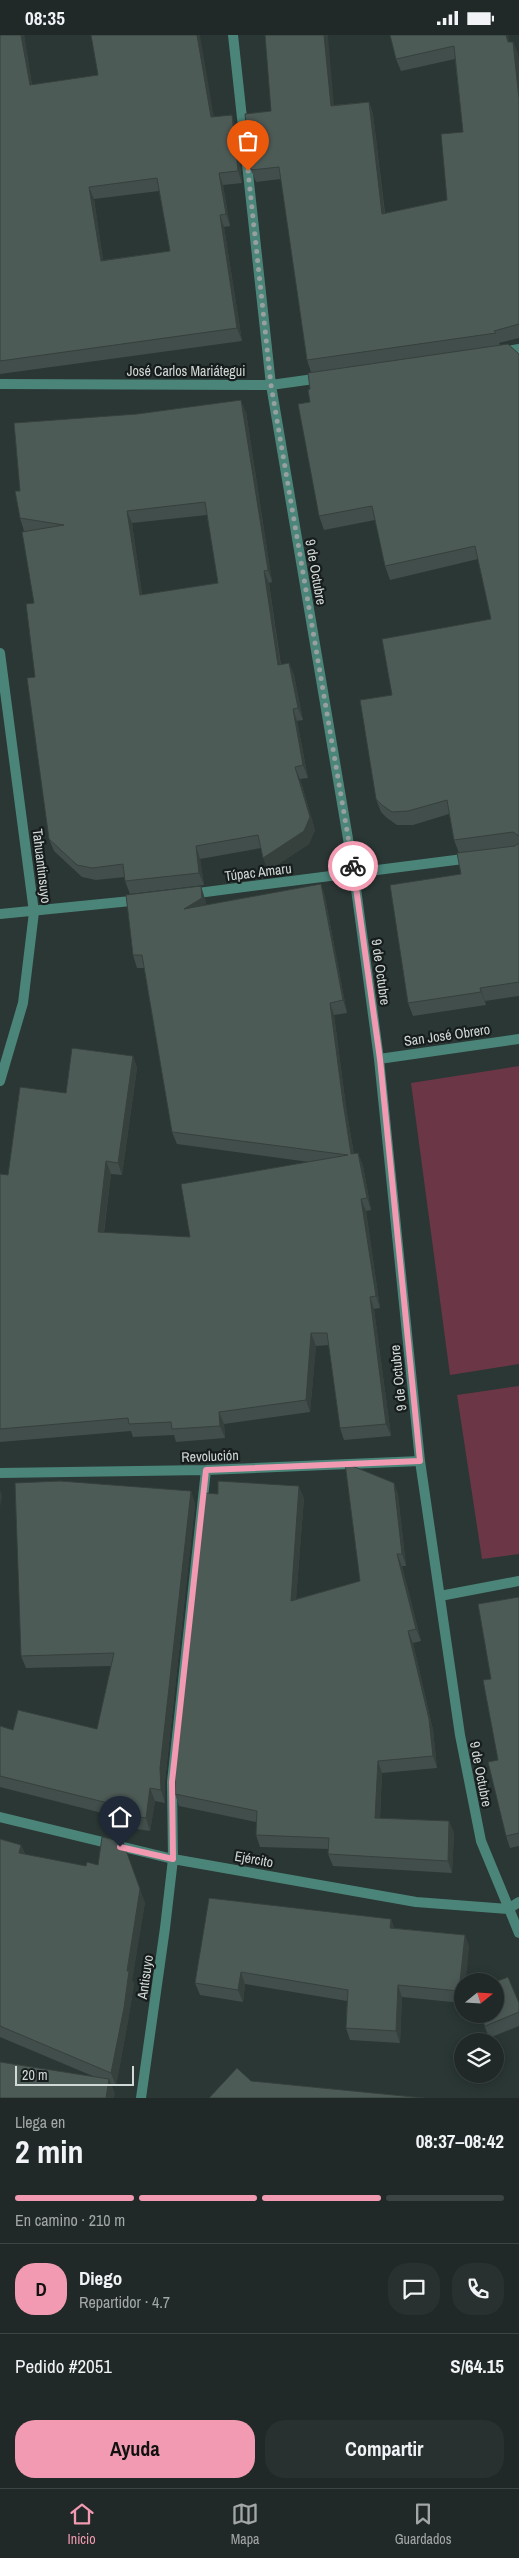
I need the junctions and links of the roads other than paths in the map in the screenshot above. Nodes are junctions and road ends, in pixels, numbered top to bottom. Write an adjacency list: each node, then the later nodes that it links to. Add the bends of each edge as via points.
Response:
1 (233, 35): 6 (street, 9 de Octubre)
2 (519, 349): 3 (street)
3 (490, 353)
4 (328, 377): 6 (street, José Carlos Mariátegui)
5 (0, 384): 6 (street, José Carlos Mariátegui)
6 (271, 385): 9 (street, 9 de Octubre)
7 (0, 653): 12 (street, Tahuantinsuyo)
8 (480, 857): 9 (street, Túpac Amaru)
9 (354, 874): 10 (street, Túpac Amaru); 15 (street, 9 de Octubre)
10 (180, 895)
11 (150, 899): 12 (street)
12 (34, 912): 13 (street); 16 (street, Tahuantinsuyo, via 23,1003)
13 (0, 914)
14 (519, 1039): 15 (street, San José Obrero)
15 (380, 1059): 17 (street, 9 de Octubre)
16 (0, 1081)
17 (420, 1461): 18 (street, Revolución); 21 (street, 9 de Octubre)
18 (206, 1470): 19 (street, Revolución); 23 (street, Antisuyo, via 172,1782)
19 (0, 1473)
20 (519, 1581): 21 (street)
21 (440, 1596): 25 (street, 9 de Octubre, via 471,1796 481,1841)
22 (0, 1817): 23 (street, Ejército)
23 (173, 1859): 25 (street, Ejército, via 416,1902); 27 (street, Antisuyo)
24 (519, 1902): 25 (street)
25 (508, 1909): 26 (street, 9 de Octubre)
26 (519, 1933)
27 (141, 2098)

